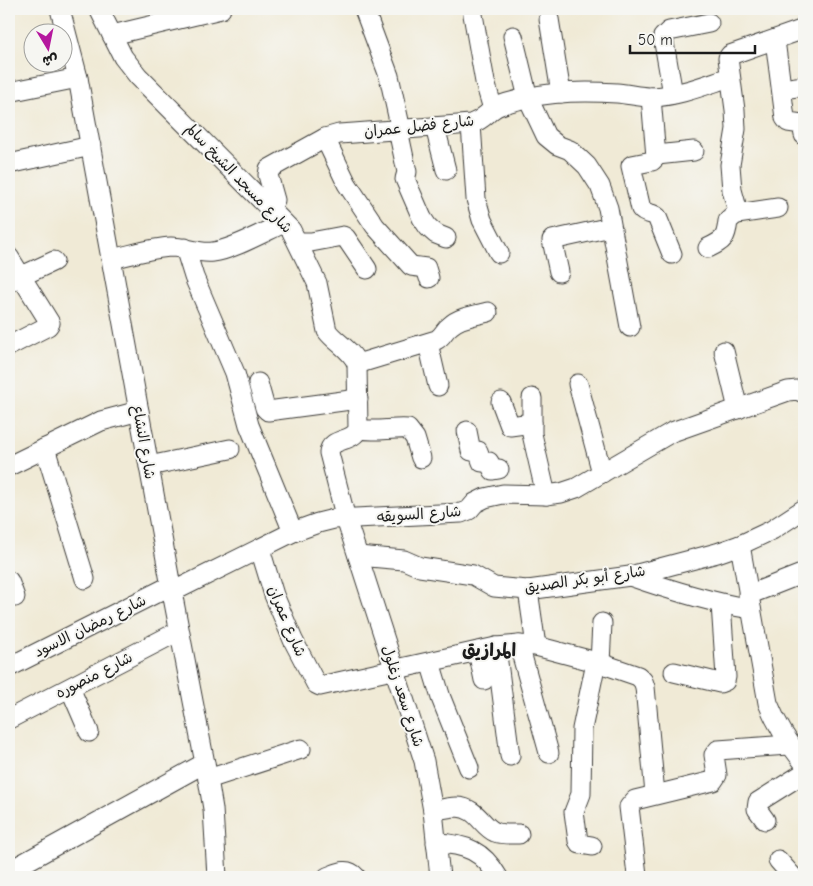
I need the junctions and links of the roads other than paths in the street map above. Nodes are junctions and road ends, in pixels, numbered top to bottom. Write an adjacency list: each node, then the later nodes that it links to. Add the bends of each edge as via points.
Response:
1 (60, 9): 14 (street, شارع النشاع)
2 (99, 9): 10 (street, شارع مسجد الشيخ سالم)
3 (221, 9): 6 (street)
4 (364, 9): 25 (street, via 389,76)
5 (472, 9): 22 (street)
6 (175, 14): 10 (street)
7 (549, 19): 18 (street)
8 (708, 23): 19 (street, via 669,31 663,37)
9 (803, 30): 12 (street)
10 (112, 35): 34 (street, شارع مسجد الشيخ سالم, via 138,76)
11 (513, 36): 21 (street)
12 (775, 40): 13 (street, via 729,56); 16 (street)
13 (730, 77): 19 (street, شارع فضل عمران); 35 (street, via 736,129 730,165)
14 (78, 78): 17 (street); 28 (street, شارع النشاع)
15 (804, 86): 16 (street)
16 (782, 88): 26 (street, via 786,120 802,124)
17 (9, 92)
18 (561, 93): 20 (street, شارع فضل عمران); 21 (street, شارع فضل عمران)
19 (674, 94): 20 (street, شارع فضل عمران)
20 (651, 97): 30 (street)
21 (528, 98): 22 (street, شارع فضل عمران); 37 (street, via 546,136 570,150 587,166 600,186)
22 (493, 109): 23 (street, شارع فضل عمران, via 480,121)
23 (471, 124): 24 (street, شارع فضل عمران); 42 (street, via 476,199 482,220)
24 (435, 128): 25 (street, شارع فضل عمران); 32 (street)
25 (399, 130): 27 (street, شارع فضل عمران); 38 (street, via 407,172 405,179 428,227)
26 (804, 134)
27 (325, 138): 34 (street, شارع فضل عمران, via 269,169 275,200); 49 (street, via 347,184 375,226 411,266 426,268)
28 (91, 146): 31 (street); 45 (street, شارع النشاع)
29 (694, 151): 30 (street)
30 (657, 155): 43 (street, via 652,161 631,166 641,209 657,217)
31 (9, 164)
32 (446, 170)
33 (778, 208): 35 (street)
34 (270, 209): 36 (street, شارع مسجد الشيخ سالم)
35 (737, 214): 41 (street, via 728,221 724,239)
36 (284, 223): 39 (street, شارع مسجد الشيخ سالم); 40 (street, via 215,252 202,253)
37 (611, 227): 48 (street, via 552,240); 52 (street)
38 (446, 238)
39 (298, 242): 47 (street, via 343,236); 56 (street, شارع مسجد الشيخ سالم, via 317,283 327,331 352,354)
40 (185, 248): 45 (street, via 161,248); 81 (street, via 235,373 249,425)
41 (708, 248)
42 (499, 253)
43 (672, 254)
44 (9, 256): 50 (street)
45 (111, 259): 65 (street, شارع النشاع)
46 (54, 261): 50 (street)
47 (367, 269)
48 (559, 272)
49 (429, 278)
50 (15, 279): 54 (street, via 50,323)
51 (488, 312): 53 (street, via 456,321 440,338)
52 (630, 327)
53 (428, 342): 56 (street); 59 (street)
54 (9, 346)
55 (724, 351): 64 (street)
56 (357, 364): 62 (street)
57 (258, 384): 62 (street, via 268,411)
58 (578, 384): 76 (street)
59 (438, 386)
60 (802, 397): 64 (street, شارع السويقه, via 788,391)
61 (532, 398): 66 (street)
62 (358, 400): 67 (street)
63 (501, 402): 66 (street, via 510,426)
64 (738, 409): 76 (street, شارع السويقه, via 672,432)
65 (138, 410): 69 (street, via 101,421); 74 (street, شارع النشاع)
66 (532, 423): 78 (street)
67 (358, 429): 72 (street, via 408,429 415,438); 80 (street, via 354,435 333,444 329,450)
68 (467, 431): 75 (street, via 471,451 478,451 482,462 489,462 493,470)
69 (45, 448): 73 (street); 87 (street)
70 (496, 448): 75 (street)
71 (230, 449): 74 (street)
72 (420, 458)
73 (9, 466)
74 (148, 466): 88 (street, شارع النشاع)
75 (499, 469): 77 (street)
76 (602, 473): 78 (street, شارع السويقه, via 576,488)
77 (503, 494): 78 (street, شارع السويقه); 80 (street, شارع السويقه, via 485,498 461,513)
78 (546, 494)
79 (804, 509): 82 (street, شارع أبو بكر الصديق)
80 (346, 519): 81 (street, شارع السويقه, via 318,523); 84 (street, شارع سعد زغلول)
81 (293, 532): 83 (street, شارع السويقه)
82 (740, 546): 86 (street, شارع أبو بكر الصديق); 90 (street)
83 (260, 549): 88 (street, شارع السويقه); 99 (street, شارع عمران, via 274,595 316,684 322,687)
84 (358, 556): 89 (street, شارع أبو بكر الصديق, via 404,560 420,567 473,575 494,587); 99 (street, شارع سعد زغلول)
85 (804, 573): 90 (street)
86 (630, 576): 89 (street, شارع أبو بكر الصديق); 91 (street)
87 (85, 579)
88 (171, 589): 93 (street, شارع النشاع); 98 (street, شارع رمضان الاسود)
89 (528, 590): 94 (street)
90 (750, 602): 91 (street); 105 (street, via 768,703 777,724)
91 (721, 604): 100 (street, via 725,681 720,684)
92 (602, 623): 97 (street)
93 (179, 631): 102 (street, شارع منصوره); 111 (street, شارع النشاع)
94 (527, 646): 95 (street); 97 (street); 107 (street)
95 (487, 649): 96 (street); 101 (street); 108 (street)
96 (430, 662): 99 (street); 110 (street)
97 (598, 662): 113 (street, via 638,676 643,681); 118 (street, via 582,729 581,794 574,812 578,841)
98 (9, 667)
99 (394, 670): 114 (street, شارع سعد زغلول, via 424,761)
100 (674, 672)
101 (484, 680)
102 (70, 688): 103 (street, شارع منصوره); 104 (street)
103 (9, 720)
104 (89, 732)
105 (794, 742): 109 (street); 113 (street, via 718,750 714,755 717,775 713,781)
106 (301, 749): 111 (street)
107 (549, 753)
108 (510, 756)
109 (804, 763)
110 (469, 768)
111 (206, 771): 120 (street); 122 (street, شارع النشاع, via 213,810)
112 (804, 773): 115 (street, via 758,802 757,809)
113 (654, 794): 121 (street, via 639,798 629,807)
114 (433, 811): 116 (street, via 457,807 466,809 495,832); 117 (street, شارع سعد زغلول)
115 (765, 820)
116 (519, 834)
117 (436, 843): 125 (street, شارع سعد زغلول); 126 (street, via 455,844 472,850 487,861)
118 (592, 846)
119 (778, 860): 127 (street)
120 (9, 871)
121 (637, 875)
122 (217, 877)
123 (327, 877): 124 (street, via 343,871)
124 (356, 877)
125 (440, 877)
126 (498, 877)
127 (792, 877)

